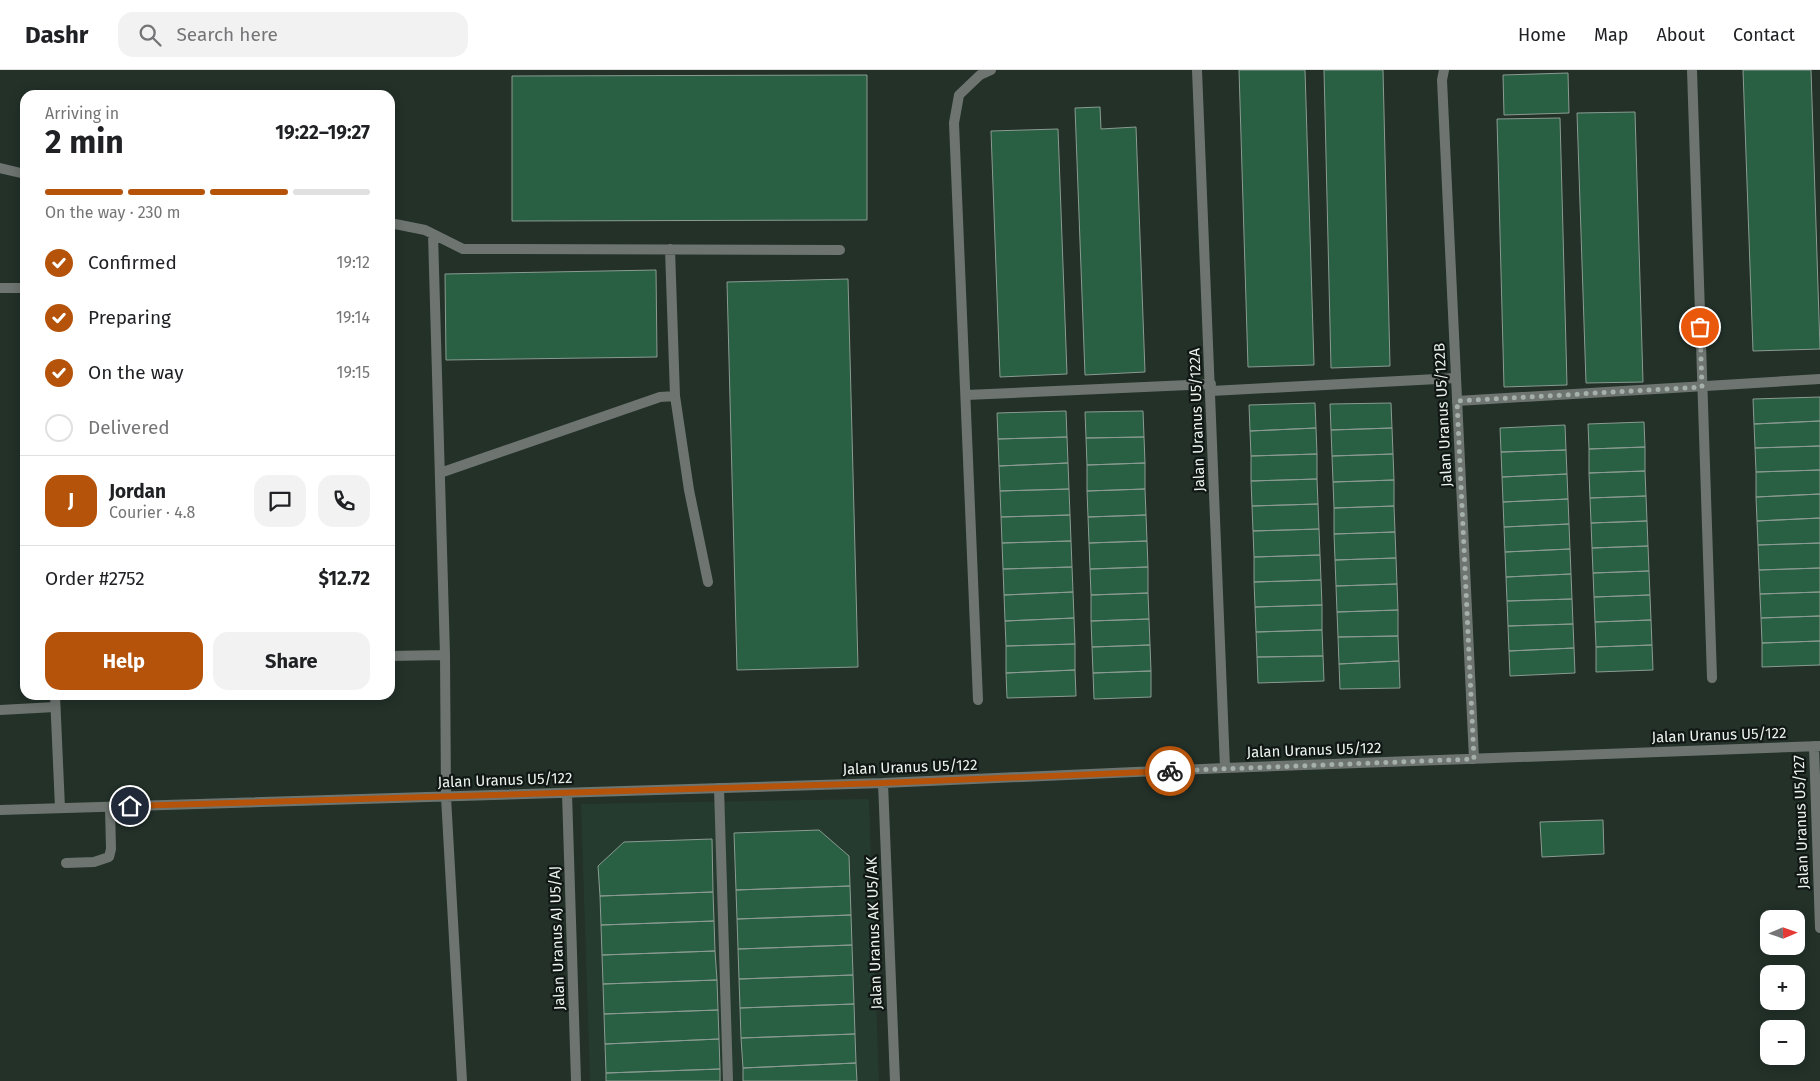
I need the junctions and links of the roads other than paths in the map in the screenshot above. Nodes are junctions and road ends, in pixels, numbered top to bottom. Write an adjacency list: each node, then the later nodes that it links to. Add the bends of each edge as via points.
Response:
1 (991, 70): 17 (street, via 980,75 959,95 954,123)
2 (1197, 70): 16 (street, Jalan Uranus U5/122A)
3 (1444, 70): 13 (street, Jalan Uranus U5/122B)
4 (1692, 70): 15 (street)
5 (0, 168): 6 (street)
6 (20, 173)
7 (395, 225): 8 (street)
8 (433, 234): 9 (street, via 463,249); 20 (street)
9 (670, 249): 10 (street); 18 (street)
10 (840, 250)
11 (0, 288): 12 (street)
12 (20, 288)
13 (1456, 378): 16 (street); 19 (street, Jalan Uranus U5/122B)
14 (1820, 379): 15 (street)
15 (1702, 387): 19 (street); 24 (street)
16 (1211, 388): 17 (street); 31 (street, Jalan Uranus U5/122A)
17 (966, 395): 26 (street)
18 (675, 396): 20 (street, via 660,398); 21 (street, via 689,490)
19 (1457, 401): 30 (street, Jalan Uranus U5/122B)
20 (440, 473): 22 (street)
21 (708, 582)
22 (445, 655): 23 (street); 35 (street)
23 (395, 656)
24 (1712, 678)
25 (55, 700): 27 (street)
26 (978, 700)
27 (55, 707): 28 (street); 37 (street)
28 (0, 710)
29 (1817, 746): 30 (street, Jalan Uranus U5/122); 40 (street, Jalan Uranus U5/127)
30 (1474, 759): 31 (street, Jalan Uranus U5/122)
31 (1225, 768): 32 (street, Jalan Uranus U5/122)
32 (883, 783): 33 (street, Jalan Uranus U5/122); 44 (street, Jalan Uranus AK U5/AK)
33 (719, 788): 34 (street, Jalan Uranus U5/122); 43 (street)
34 (567, 793): 35 (street, Jalan Uranus U5/122); 42 (street, Jalan Uranus AJ U5/AJ)
35 (446, 797): 36 (street, Jalan Uranus U5/122); 41 (street)
36 (110, 807): 37 (street, Jalan Uranus U5/122); 39 (street, via 109,857 94,862)
37 (60, 808): 38 (street, Jalan Uranus U5/122)
38 (0, 810)
39 (66, 863)
40 (1820, 928)
41 (462, 1081)
42 (576, 1081)
43 (728, 1081)
44 (895, 1081)

